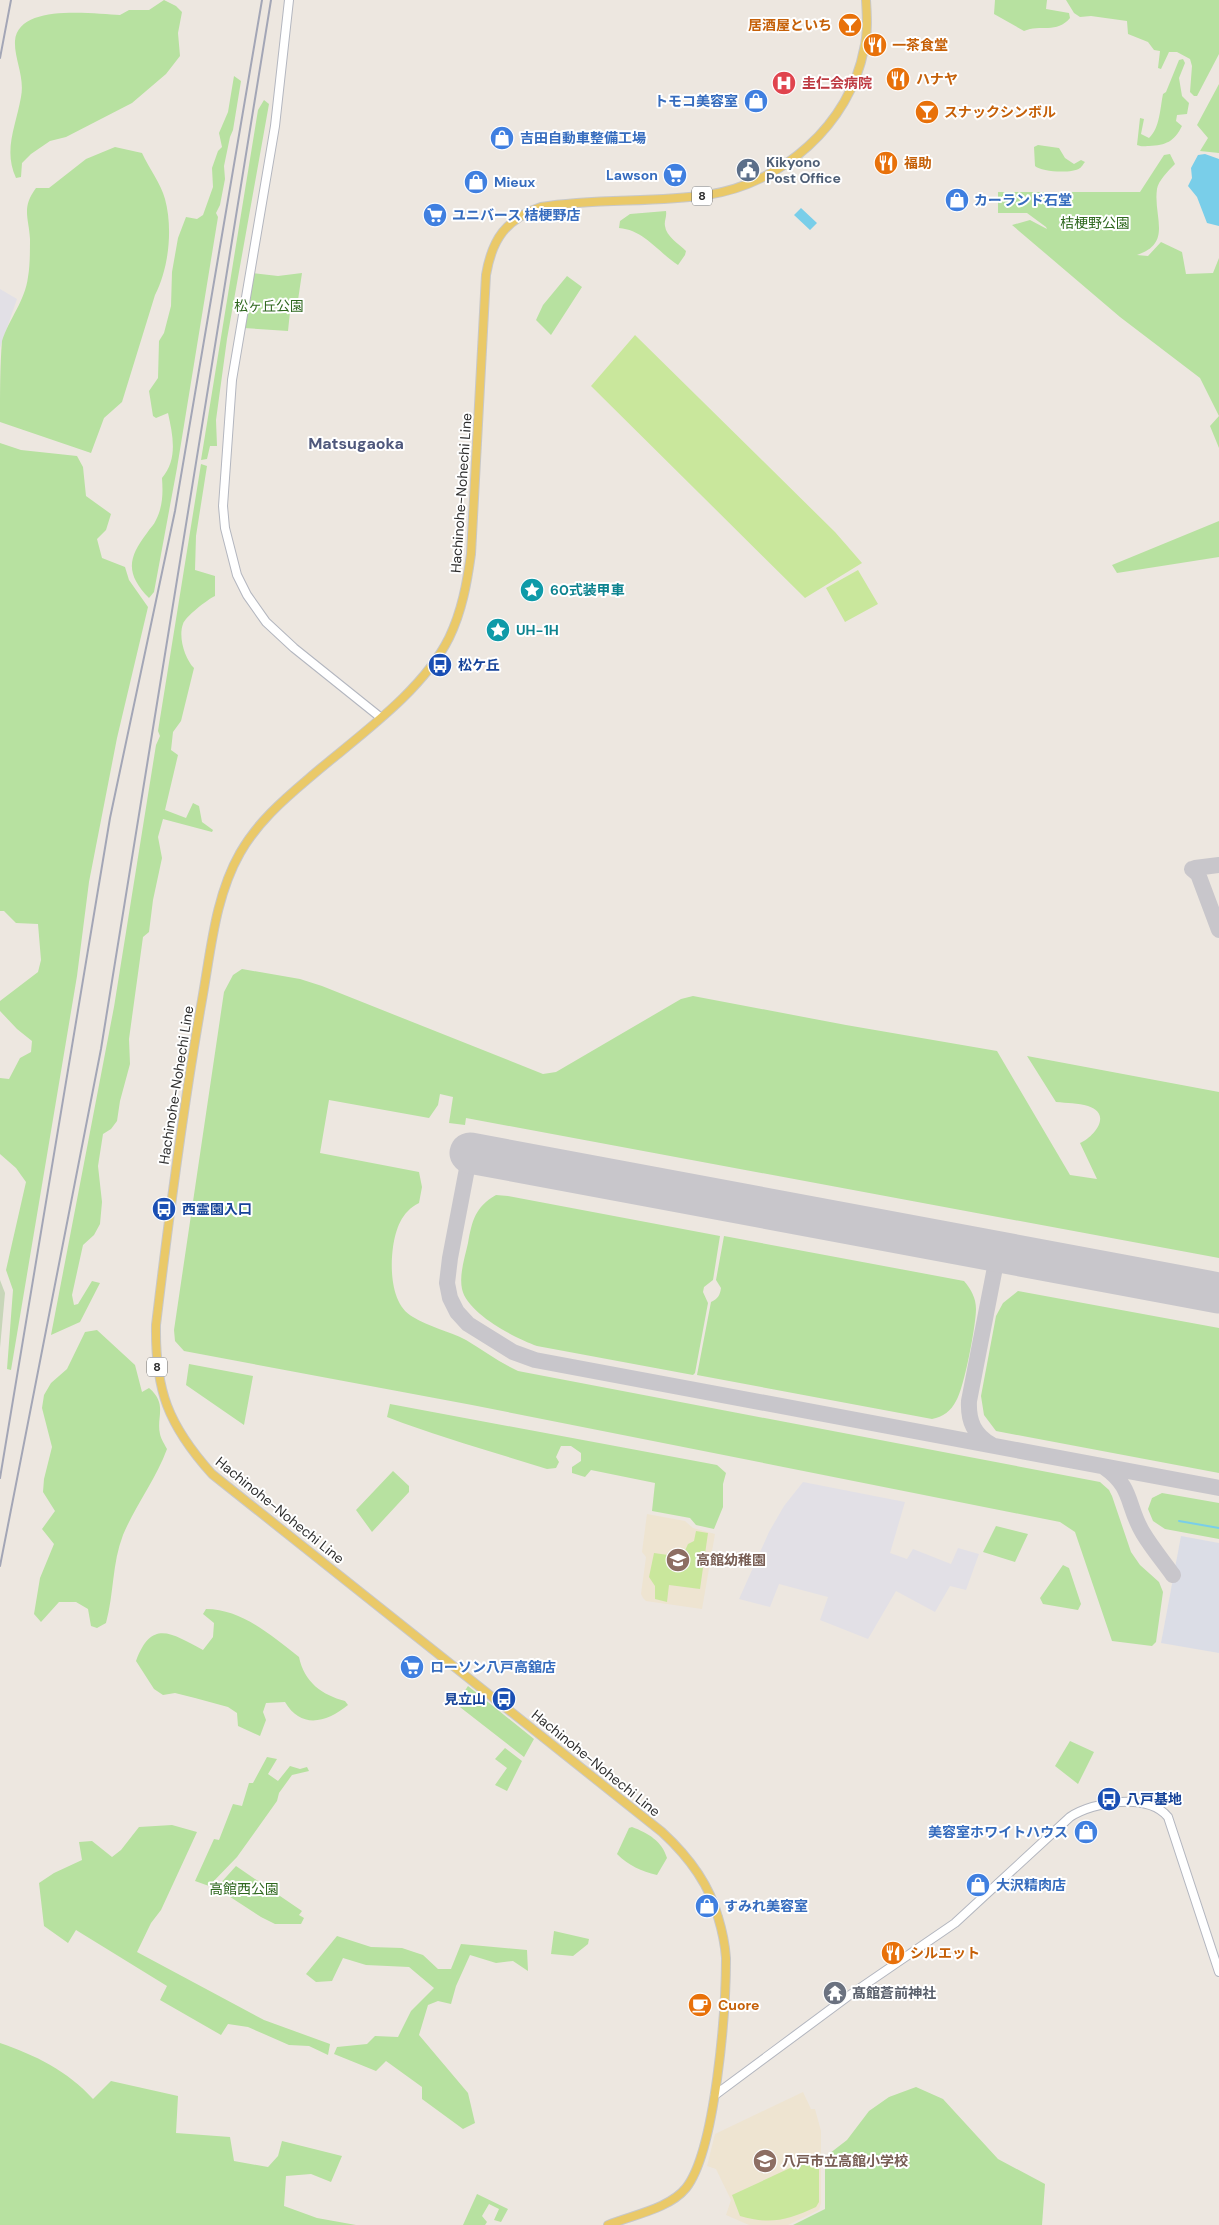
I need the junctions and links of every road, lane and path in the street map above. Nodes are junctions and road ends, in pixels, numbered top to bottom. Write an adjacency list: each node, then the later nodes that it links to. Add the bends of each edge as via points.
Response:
1 (289, 0): 3 (street, via 275,126 232,380 223,506 225,528 237,574 266,622)
2 (866, 0): 3 (main road, Hachinohe-Nohechi Line / 8, via 865,48 854,81 828,126 789,162 735,189 707,195 541,207 516,217 499,236 488,259 486,275 471,554 463,598 450,637 428,672)
3 (380, 717): 5 (main road, Hachinohe-Nohechi Line / 8, via 266,816 240,853 225,884 191,1065 156,1325 156,1361 162,1392 186,1442 212,1474 598,1780 662,1832 684,1855 711,1897 724,1938 725,1978)
4 (1219, 1972): 5 (street, via 1168,1818 1155,1806 1094,1805 1070,1817 940,1934 847,1997)
5 (715, 2095): 6 (main road, Hachinohe-Nohechi Line / 8, via 696,2172 686,2188 676,2197)
6 (608, 2225)

